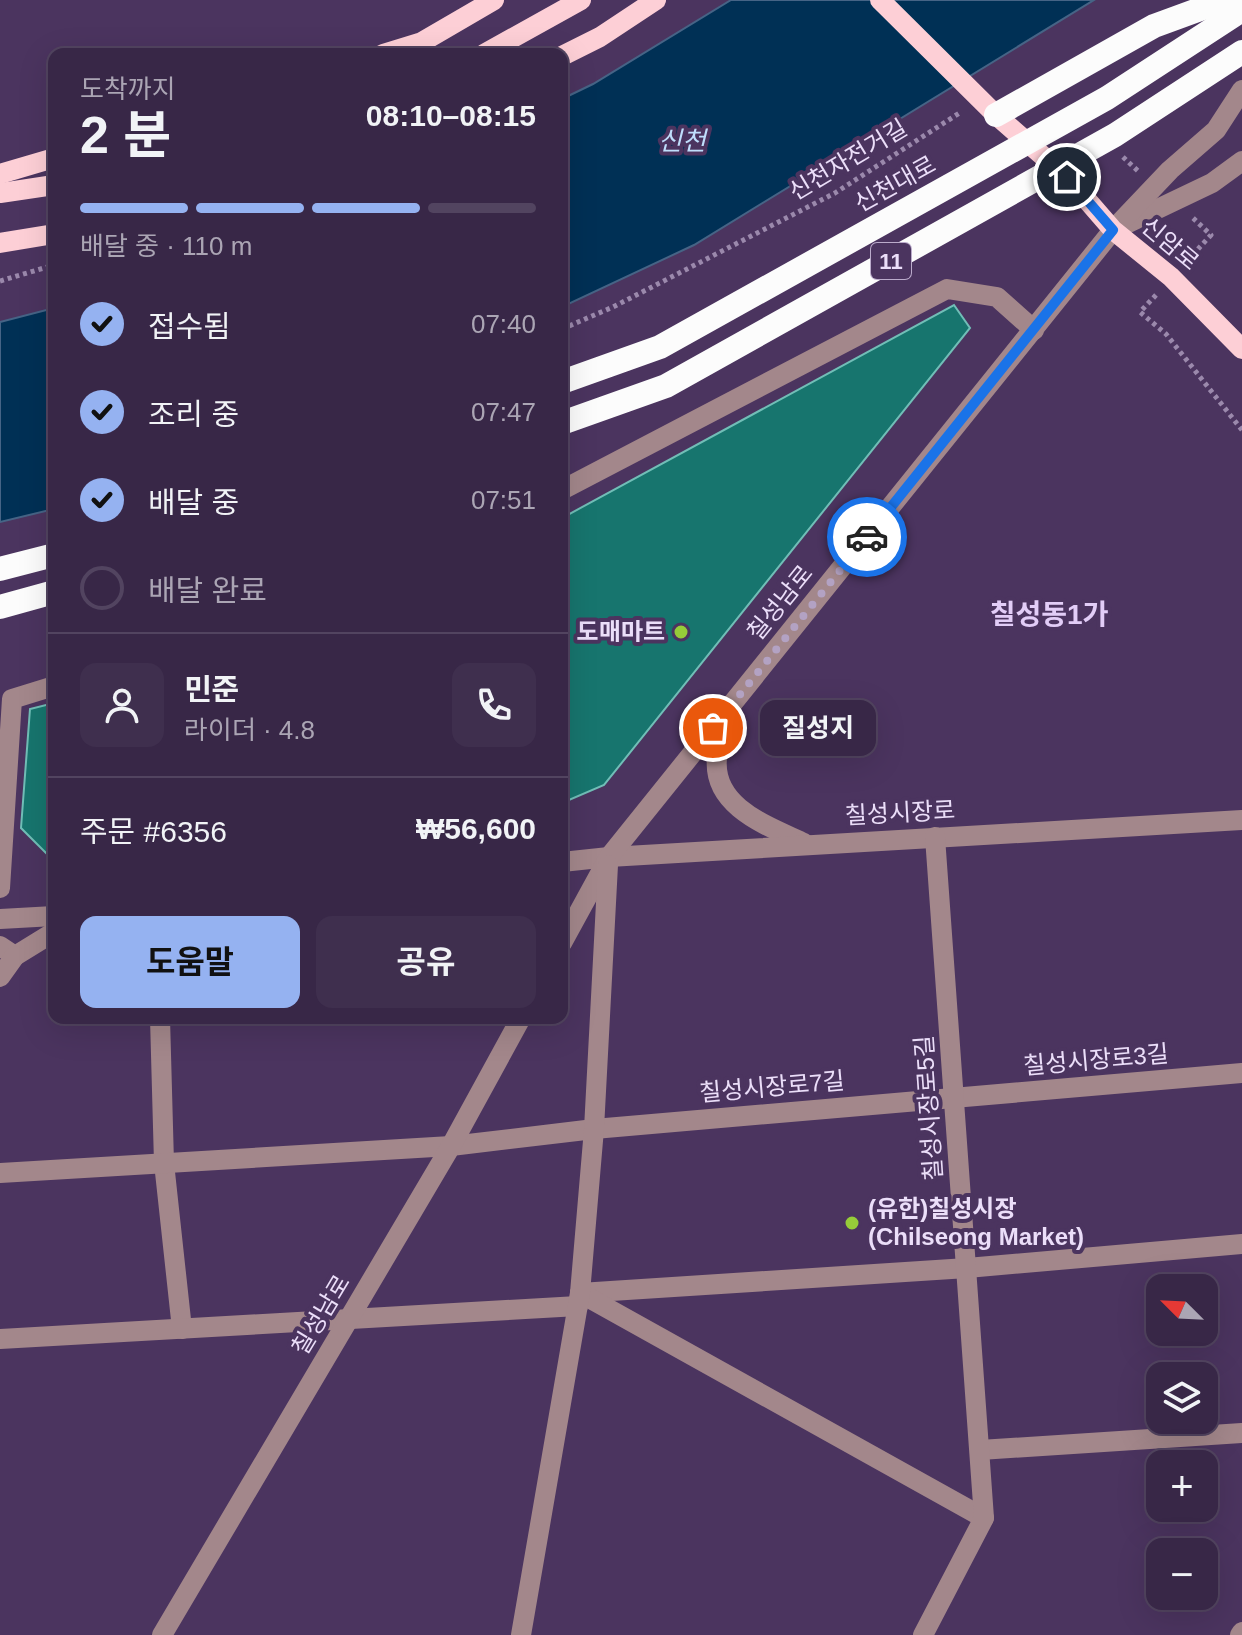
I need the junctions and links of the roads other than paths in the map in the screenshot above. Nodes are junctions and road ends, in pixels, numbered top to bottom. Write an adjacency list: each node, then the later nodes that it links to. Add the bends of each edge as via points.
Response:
1 (494, 0): 7 (main road)
2 (581, 0): 8 (main road)
3 (656, 0): 10 (main road)
4 (880, 0): 12 (main road, 신암로)
5 (1225, 0): 12 (highway, via 1154,26)
6 (1242, 10): 23 (highway, 신천대로 / 11, via 1107,98 660,347)
7 (402, 48)
8 (495, 48)
9 (1242, 52): 24 (highway, 11, via 1115,135 666,386)
10 (568, 53)
11 (1242, 90): 18 (street, 칠성남로, via 1216,130)
12 (996, 115): 18 (main road, 신암로, via 1067,177)
13 (48, 160): 15 (main road)
14 (1242, 161): 18 (street, via 1212,183)
15 (0, 174)
16 (48, 186): 17 (main road)
17 (0, 193)
18 (1113, 230): 21 (street, 칠성남로); 22 (main road, 신암로, via 1171,277)
19 (48, 235): 20 (main road)
20 (0, 243)
21 (1034, 330): 25 (street, via 997,297 947,289); 31 (street, 칠성남로)
22 (1242, 349)
23 (568, 380)
24 (568, 421)
25 (568, 487)
26 (48, 557): 27 (highway)
27 (0, 569)
28 (48, 594): 29 (highway)
29 (0, 607)
30 (48, 688): 37 (street, via 12,699)
31 (730, 706): 34 (street, via 716,761 721,786 750,817); 35 (street, 칠성남로)
32 (1242, 820): 33 (street, 칠성시장로)
33 (935, 837): 34 (street, 칠성시장로); 47 (street, 칠성시장로5길)
34 (808, 845): 35 (street, 칠성시장로)
35 (609, 857): 36 (street, 칠성시장로); 40 (street, 칠성남로); 48 (street)
36 (568, 861)
37 (0, 888)
38 (48, 916): 39 (street)
39 (0, 919)
40 (568, 932)
41 (48, 934): 42 (street)
42 (8, 951): 43 (street)
43 (0, 977)
44 (160, 1024): 50 (street)
45 (515, 1024): 49 (street, 칠성남로)
46 (1242, 1073): 47 (street, 칠성시장로3길)
47 (954, 1098): 48 (street, 칠성시장로7길); 53 (street, 칠성시장로5길)
48 (594, 1129): 49 (street, 칠성시장로7길); 54 (street)
49 (451, 1146): 50 (street, 칠성시장로7길); 55 (street, 칠성남로)
50 (164, 1163): 51 (street, 칠성시장로7길); 56 (street)
51 (0, 1173)
52 (1242, 1244): 53 (street)
53 (967, 1268): 54 (street); 59 (street, 칠성시장로5길)
54 (579, 1300): 55 (street); 60 (street); 62 (street)
55 (348, 1321): 56 (street); 61 (street, 칠성남로)
56 (182, 1329): 57 (street)
57 (0, 1339)
58 (1242, 1433): 59 (street)
59 (980, 1450): 60 (street, 칠성시장로5길)
60 (984, 1518): 63 (street)
61 (162, 1635)
62 (521, 1635)
63 (923, 1635)

